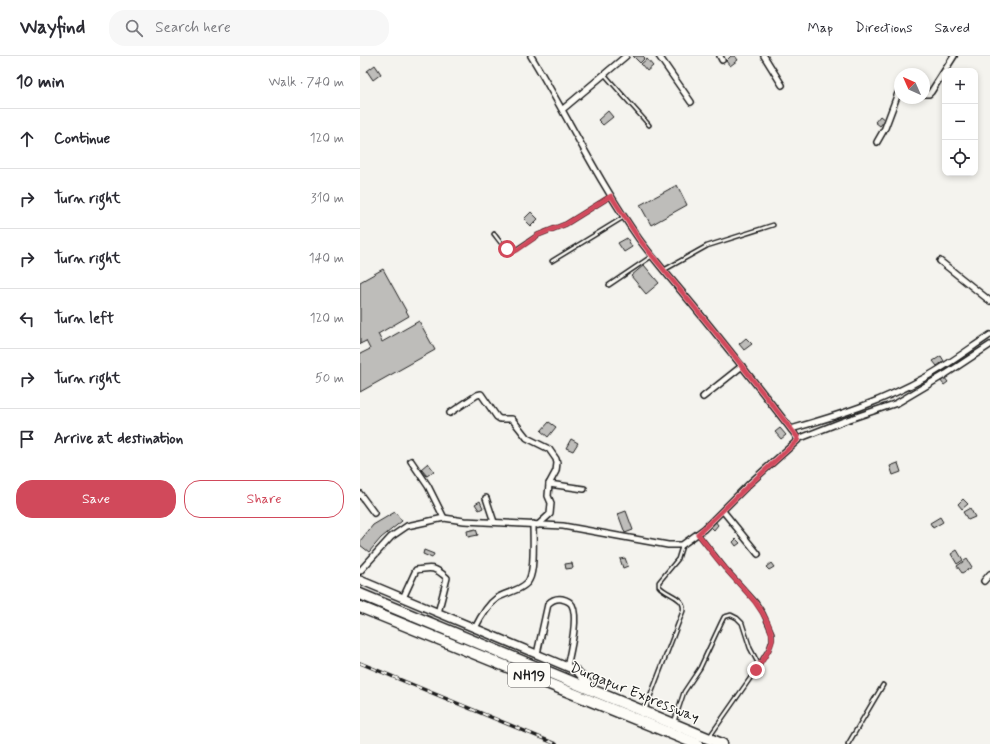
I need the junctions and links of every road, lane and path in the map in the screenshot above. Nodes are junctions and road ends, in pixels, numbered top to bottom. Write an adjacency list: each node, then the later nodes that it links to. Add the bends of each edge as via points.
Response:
1 (531, 56): 11 (street)
2 (626, 56): 6 (street)
3 (659, 56): 9 (street)
4 (764, 56): 7 (street)
5 (954, 56): 8 (street)
6 (605, 75): 11 (street); 12 (lane)
7 (782, 85)
8 (930, 93)
9 (691, 102)
10 (894, 104): 13 (street)
11 (563, 109): 14 (street)
12 (649, 125)
13 (877, 142)
14 (611, 196): 15 (street); 17 (lane, via 566,224 538,235 511,252)
15 (624, 217): 18 (street); 19 (lane)
16 (773, 225): 21 (lane, via 707,246)
17 (494, 234)
18 (652, 256): 21 (street); 22 (lane)
19 (552, 261)
20 (940, 261): 23 (street)
21 (664, 270): 26 (street)
22 (609, 285)
23 (990, 301)
24 (990, 335): 29 (street, via 927,377 904,389 826,419)
25 (990, 345): 29 (street, via 897,403)
26 (742, 366): 27 (street); 29 (street)
27 (703, 397)
28 (450, 413): 31 (street, via 481,394 497,417 512,419 527,438 552,452 557,464)
29 (795, 434): 35 (street)
30 (411, 460): 37 (street)
31 (549, 484): 32 (street); 39 (street, via 550,514)
32 (584, 489)
33 (360, 495): 36 (street)
34 (486, 498): 38 (street)
35 (723, 511): 40 (street); 42 (street)
36 (374, 513)
37 (444, 518): 38 (street); 43 (street, via 407,526 391,537)
38 (494, 522): 39 (street)
39 (536, 524): 41 (street, via 562,526 668,546); 51 (street, via 532,574 528,582 496,598)
40 (698, 534): 41 (street); 53 (lane, via 763,613 772,633 772,640)
41 (682, 545): 57 (lane, via 678,559 659,582 659,586 682,602 683,611)
42 (758, 554)
43 (360, 571)
44 (990, 574): 46 (street)
45 (360, 580): 48 (street)
46 (984, 581)
47 (360, 594): 56 (highway, Durgapur Expressway / NH19)
48 (403, 598): 50 (street); 50 (street, via 416,570 431,567 437,569 447,578)
49 (360, 607): 60 (highway, Durgapur Expressway / NH19)
50 (438, 613): 51 (street)
51 (475, 628): 52 (street)
52 (537, 654): 54 (street); 54 (street, via 548,604 558,598 567,600 574,610 574,634)
53 (759, 665): 58 (lane, via 742,623 730,615 724,617 700,668 684,692); 59 (lane)
54 (567, 667): 56 (street, via 577,671)
55 (883, 685): 62 (lane)
56 (596, 692): 57 (highway, Durgapur Expressway / NH19)
57 (644, 712): 58 (highway, Durgapur Expressway / NH19)
58 (673, 724): 59 (highway, Durgapur Expressway / NH19)
59 (708, 738): 61 (highway, Durgapur Expressway / NH19)
60 (697, 744)
61 (722, 744)
62 (848, 744)

